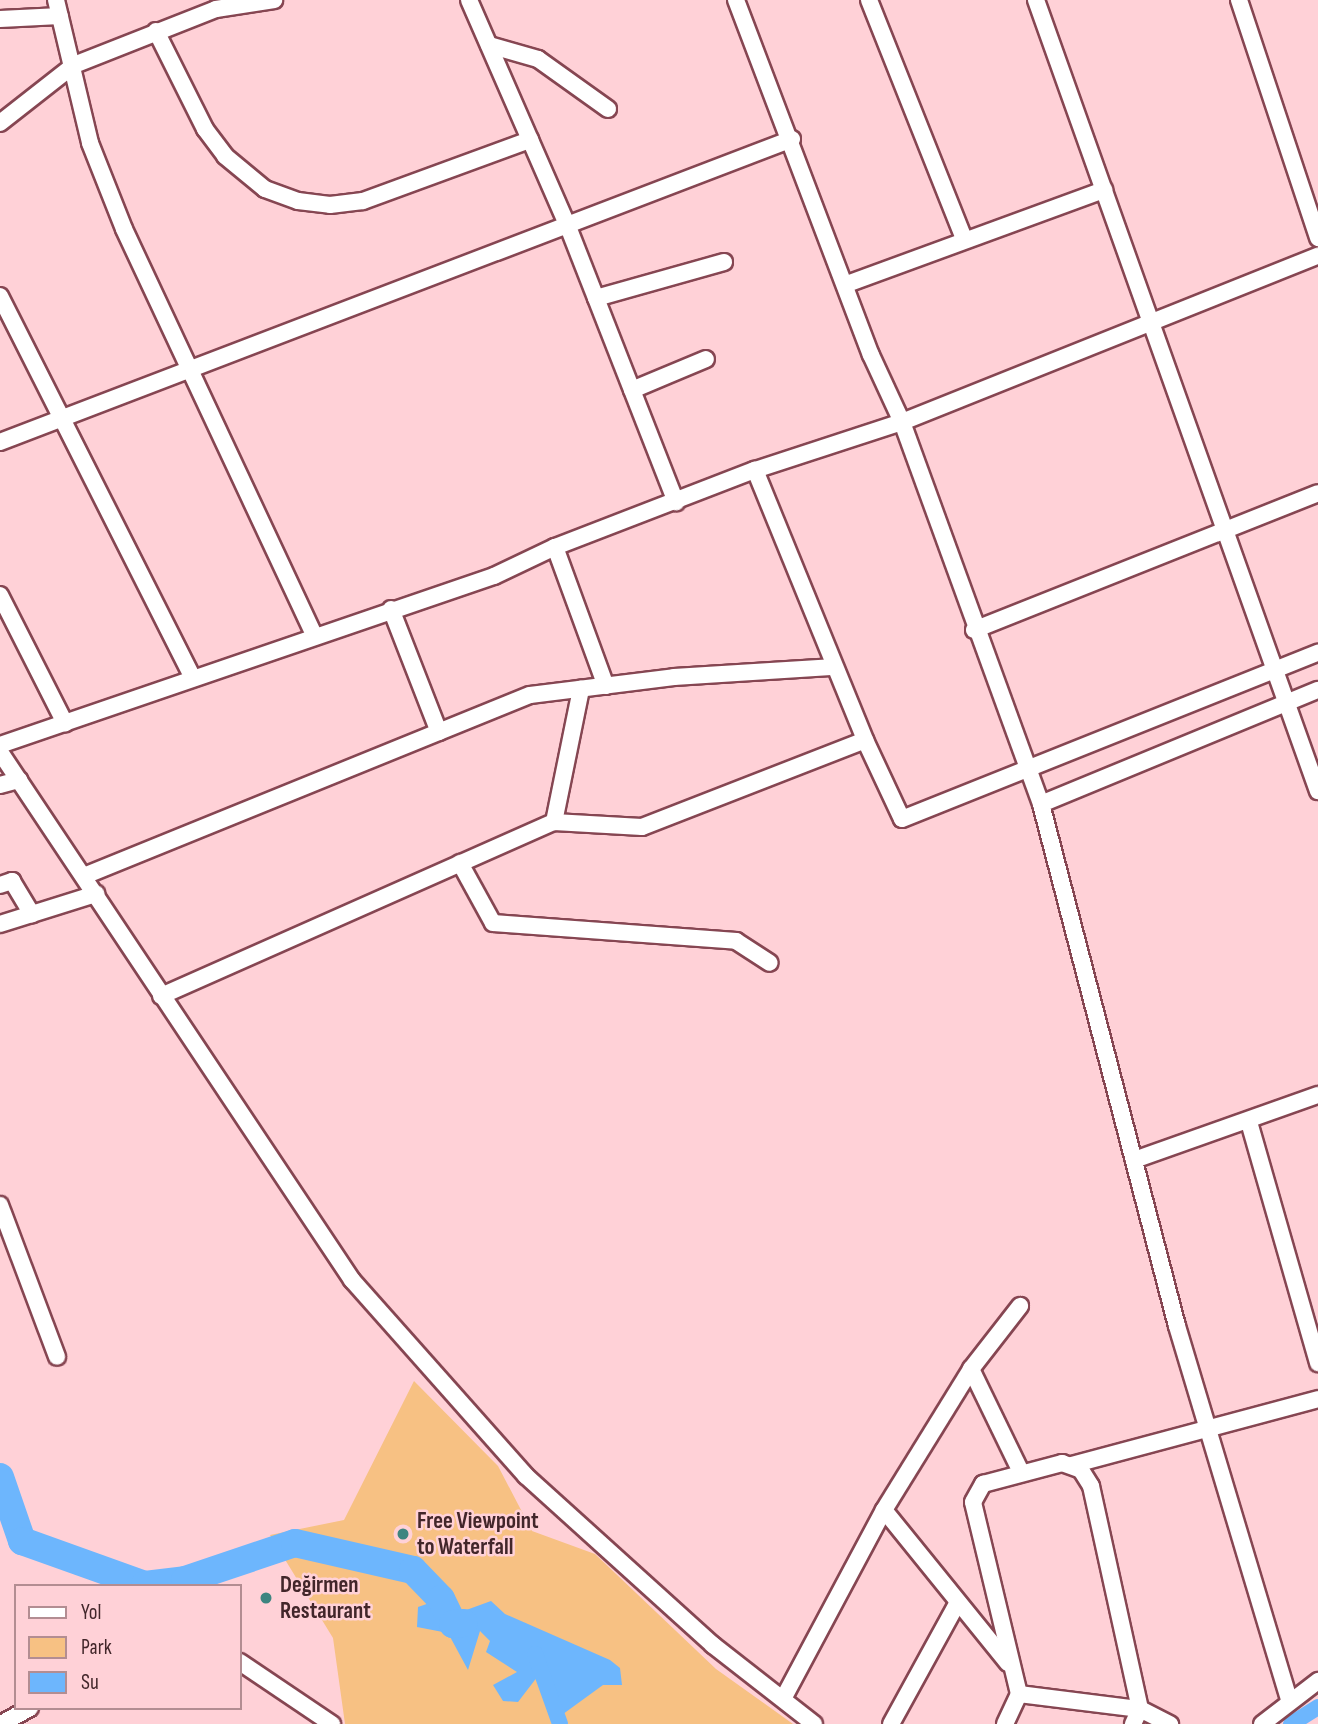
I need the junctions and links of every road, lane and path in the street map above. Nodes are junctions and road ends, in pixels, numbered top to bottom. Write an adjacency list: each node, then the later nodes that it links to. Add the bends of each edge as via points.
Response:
1 (274, 0): 7 (street)
2 (469, 0): 11 (street)
3 (736, 0): 15 (street)
4 (870, 0): 19 (street)
5 (1035, 0): 17 (street)
6 (1239, 0): 20 (street)
7 (214, 4): 10 (street)
8 (58, 8): 9 (street); 12 (street)
9 (0, 19)
10 (156, 31): 12 (street); 16 (street, via 205,129 225,156 265,189 298,201 330,205 363,201)
11 (489, 45): 13 (street, via 538,59); 16 (street)
12 (74, 65): 14 (street); 28 (street, via 90,143)
13 (608, 109)
14 (2, 119)
15 (792, 139): 18 (street); 23 (street)
16 (530, 140): 18 (street)
17 (1104, 190): 19 (street); 26 (street)
18 (566, 224): 25 (street); 28 (street)
19 (964, 239): 23 (street)
20 (1318, 239)
21 (1318, 256): 26 (street)
22 (723, 262): 25 (street)
23 (847, 284): 31 (street, via 871,355)
24 (0, 296): 30 (street)
25 (596, 298): 29 (street)
26 (1153, 321): 31 (street); 36 (street)
27 (706, 359): 29 (street)
28 (188, 369): 30 (street); 41 (street)
29 (632, 390): 35 (street)
30 (63, 417): 32 (street); 45 (street)
31 (902, 422): 33 (street); 40 (street)
32 (0, 442)
33 (755, 470): 35 (street); 43 (street)
34 (1318, 492): 36 (street)
35 (676, 502): 37 (street)
36 (1227, 532): 40 (street); 44 (street)
37 (555, 547): 39 (street, via 494,576); 46 (street)
38 (0, 595): 50 (street)
39 (391, 609): 41 (street); 51 (street)
40 (974, 630): 55 (street)
41 (314, 634): 45 (street)
42 (1318, 653): 44 (street)
43 (835, 667): 46 (street); 52 (street)
44 (1276, 670): 49 (street); 55 (street)
45 (193, 678): 50 (street)
46 (606, 686): 47 (street)
47 (581, 689): 51 (street, via 530,695); 60 (street)
48 (1318, 690): 49 (street)
49 (1287, 702): 58 (street); 59 (street)
50 (65, 723): 53 (street)
51 (439, 732): 62 (street)
52 (865, 740): 55 (street, via 902,819); 60 (street, via 642,827)
53 (0, 745)
54 (0, 752): 56 (street)
55 (1028, 769): 59 (street)
56 (19, 780): 57 (street); 62 (street)
57 (0, 785)
58 (1318, 792)
59 (1041, 804): 71 (street)
60 (554, 822): 61 (street)
61 (460, 863): 67 (street, via 493,923 736,941); 68 (street)
62 (84, 876): 64 (street)
63 (0, 885): 65 (street, via 12,881)
64 (96, 894): 65 (street); 68 (street)
65 (32, 914): 66 (street)
66 (0, 924)
67 (770, 963)
68 (161, 996): 87 (street, via 352,1280 526,1476 713,1645)
69 (1318, 1095): 70 (street)
70 (1250, 1122): 71 (street); 75 (street)
71 (1134, 1160): 78 (street)
72 (0, 1205): 74 (street)
73 (1020, 1306): 76 (street)
74 (57, 1357)
75 (1318, 1363)
76 (971, 1369): 80 (street); 81 (street)
77 (1318, 1399): 78 (street)
78 (1208, 1427): 79 (street); 88 (street)
79 (1072, 1465): 80 (street); 90 (street, via 1091,1486)
80 (1021, 1472): 84 (street, via 983,1484 973,1502)
81 (884, 1510): 82 (street); 87 (street)
82 (958, 1602): 84 (street); 94 (street)
83 (242, 1663): 92 (street)
84 (1012, 1669): 86 (street)
85 (1318, 1681): 88 (street)
86 (1018, 1694): 90 (street); 95 (street)
87 (783, 1699): 93 (street)
88 (1289, 1700): 97 (street)
89 (26, 1710): 91 (street)
90 (1136, 1717): 96 (street)
91 (1, 1724)
92 (332, 1724)
93 (814, 1724)
94 (891, 1724)
95 (1005, 1724)
96 (1170, 1724)
97 (1262, 1724)

